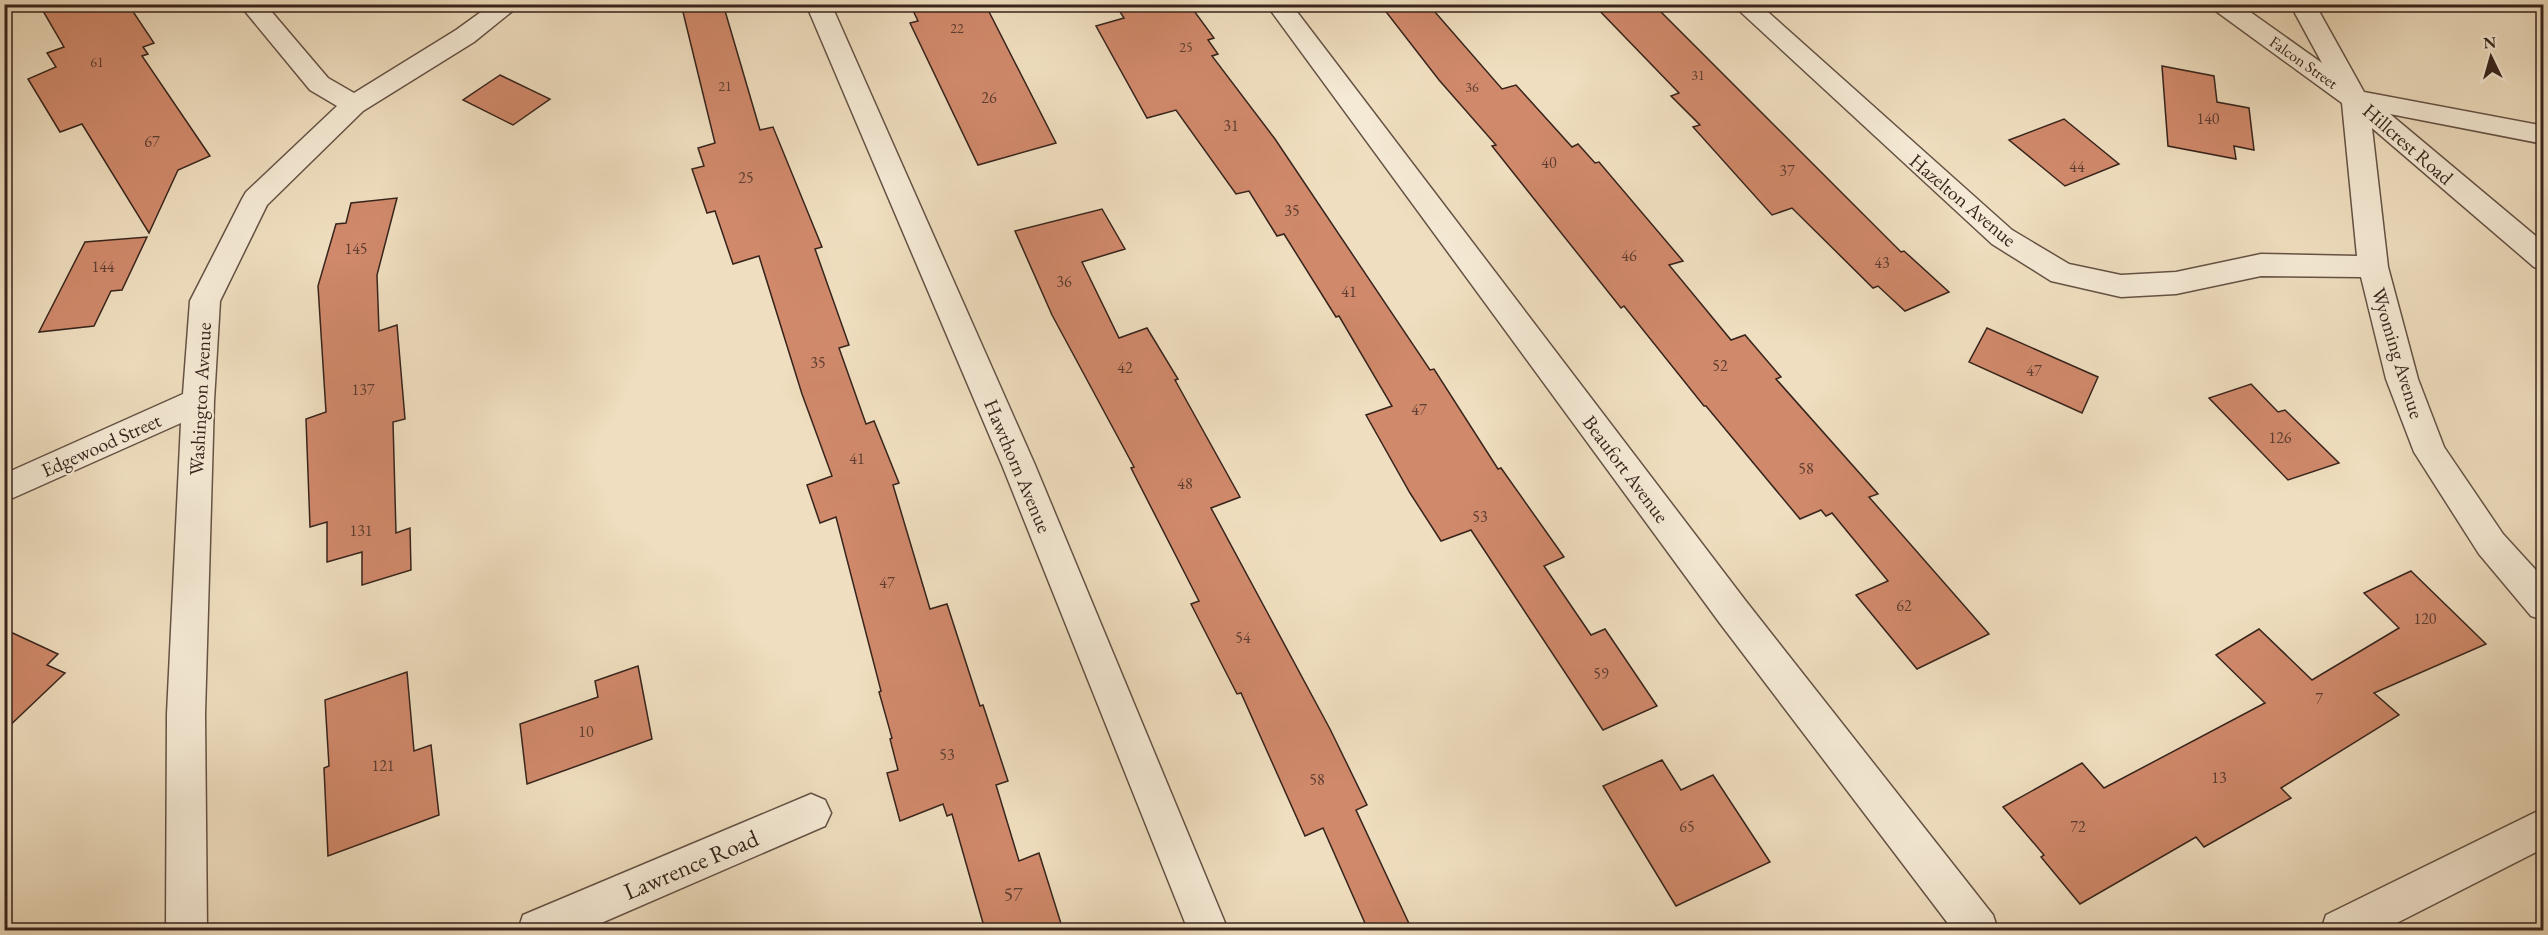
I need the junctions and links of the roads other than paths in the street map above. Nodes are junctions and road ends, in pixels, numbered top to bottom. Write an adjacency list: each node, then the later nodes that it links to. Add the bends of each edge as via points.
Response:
1 (251, 4): 9 (street, via 319,84)
2 (509, 4): 9 (street, Washington Avenue)
3 (818, 4): 20 (street, Hawthorn Avenue, via 1126,722)
4 (1278, 4): 21 (street, Beaufort Avenue, via 1732,611)
5 (1744, 4): 12 (street, Hazelton Avenue, via 2002,237 2061,273 2121,286 2176,283 2261,265)
6 (2222, 4): 8 (street, Falcon Street)
7 (2302, 4): 8 (street, Hillcrest Road)
8 (2355, 99): 10 (street); 11 (street, Hillcrest Road); 12 (street, Wyoming Avenue)
9 (354, 105): 13 (street, Washington Avenue, via 256,199 205,301)
10 (2544, 135)
11 (2544, 260)
12 (2373, 267): 15 (street, Wyoming Avenue, via 2402,379 2430,452 2491,544)
13 (198, 401): 14 (street, Edgewood Street); 18 (street, Washington Avenue, via 186,714)
14 (4, 489)
15 (2544, 605)
16 (811, 813): 19 (street, Lawrence Road)
17 (2544, 826): 22 (street)
18 (186, 930)
19 (538, 930)
20 (1208, 930)
21 (1978, 930)
22 (2341, 930)

